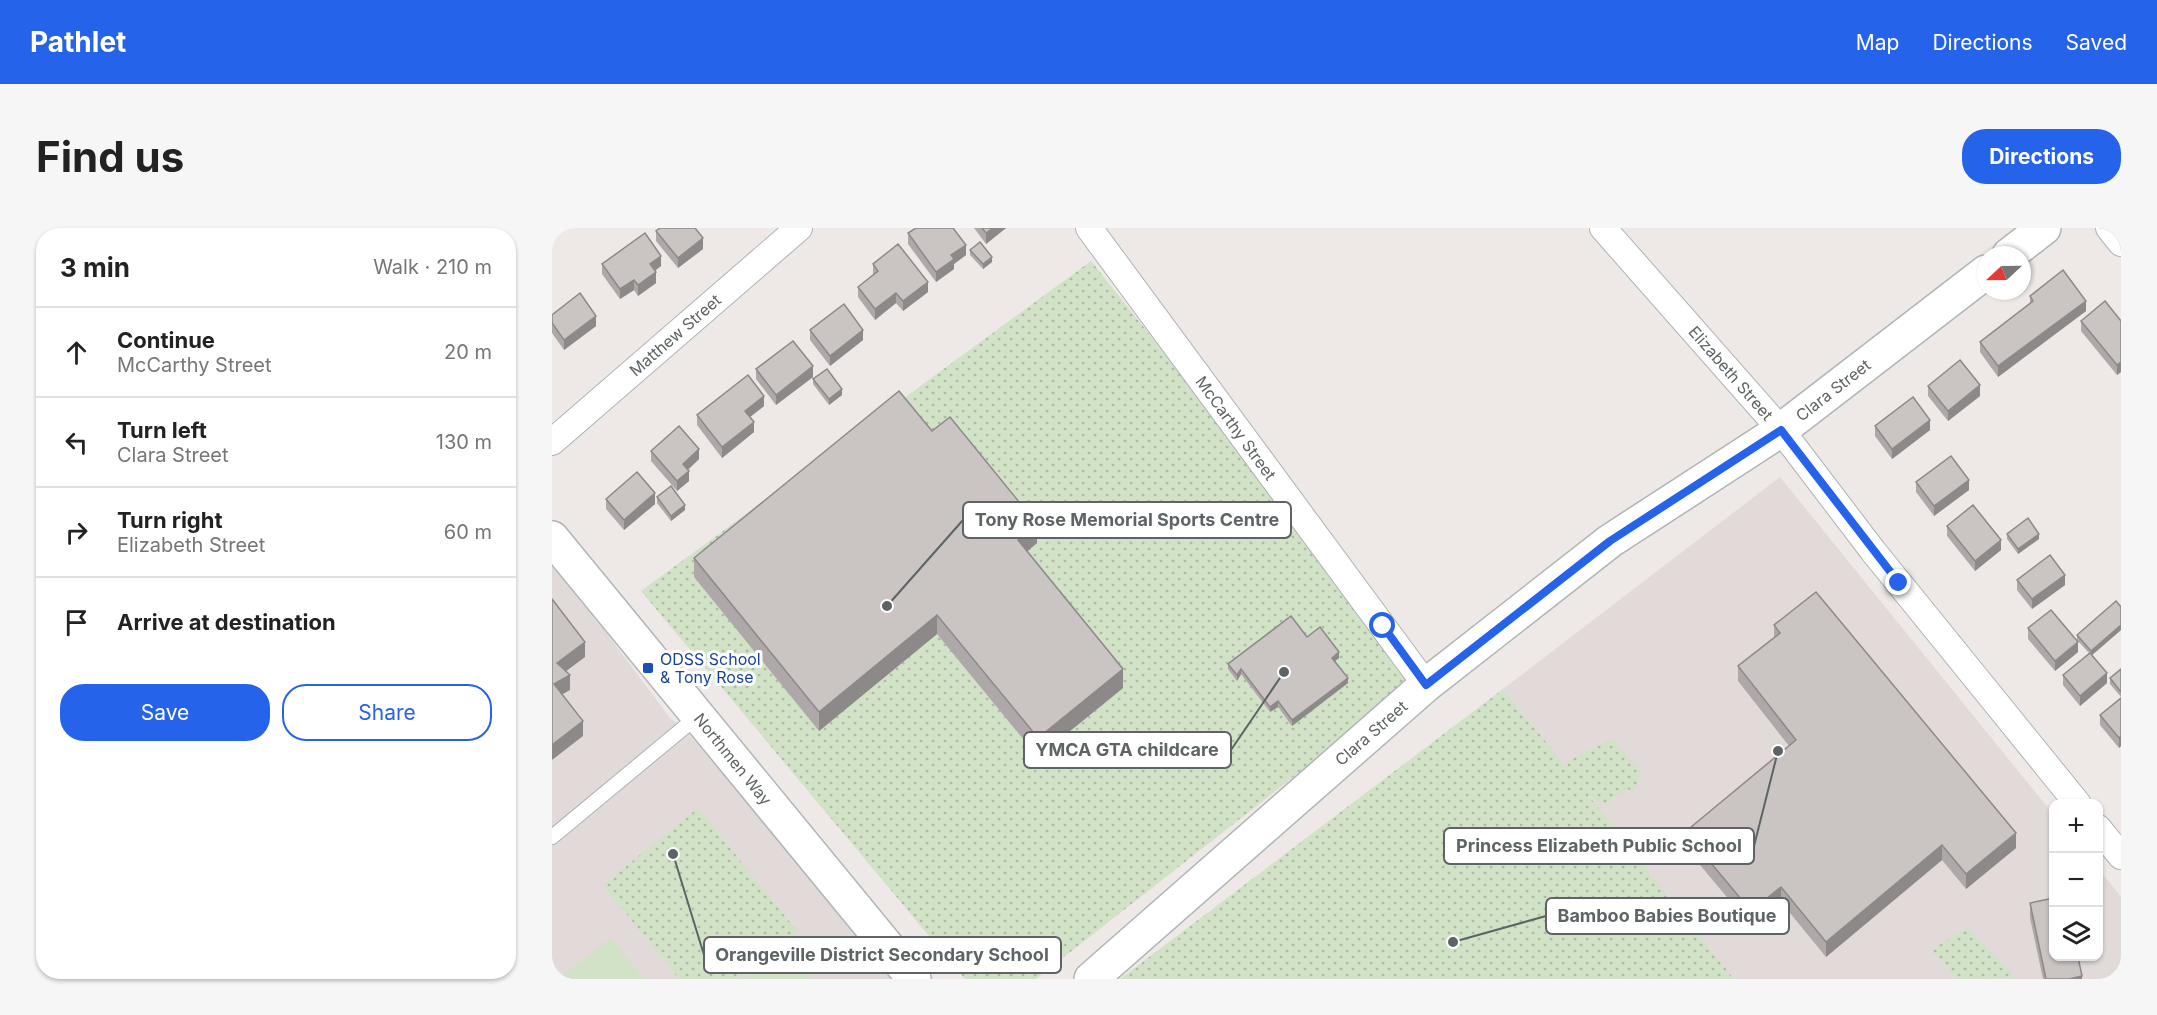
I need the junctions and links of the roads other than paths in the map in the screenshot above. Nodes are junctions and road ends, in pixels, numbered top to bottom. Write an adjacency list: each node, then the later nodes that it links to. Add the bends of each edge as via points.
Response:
1 (799, 228): 10 (street, Matthew Street)
2 (1089, 228): 12 (street, McCarthy Street)
3 (1603, 228): 9 (street, Elizabeth Street)
4 (2044, 228): 7 (street)
5 (2109, 228): 6 (street)
6 (2121, 243)
7 (2021, 246)
8 (1977, 280): 9 (street, Clara Street)
9 (1781, 430): 12 (street, Clara Street, via 1610,541); 14 (street, Elizabeth Street)
10 (552, 442)
11 (552, 538): 13 (street, Northmen Way)
12 (1426, 685): 19 (street, Clara Street)
13 (698, 716): 16 (lane); 18 (street, Northmen Way)
14 (2074, 799)
15 (2103, 834): 17 (street)
16 (552, 837)
17 (2121, 856)
18 (914, 979)
19 (1091, 979)

